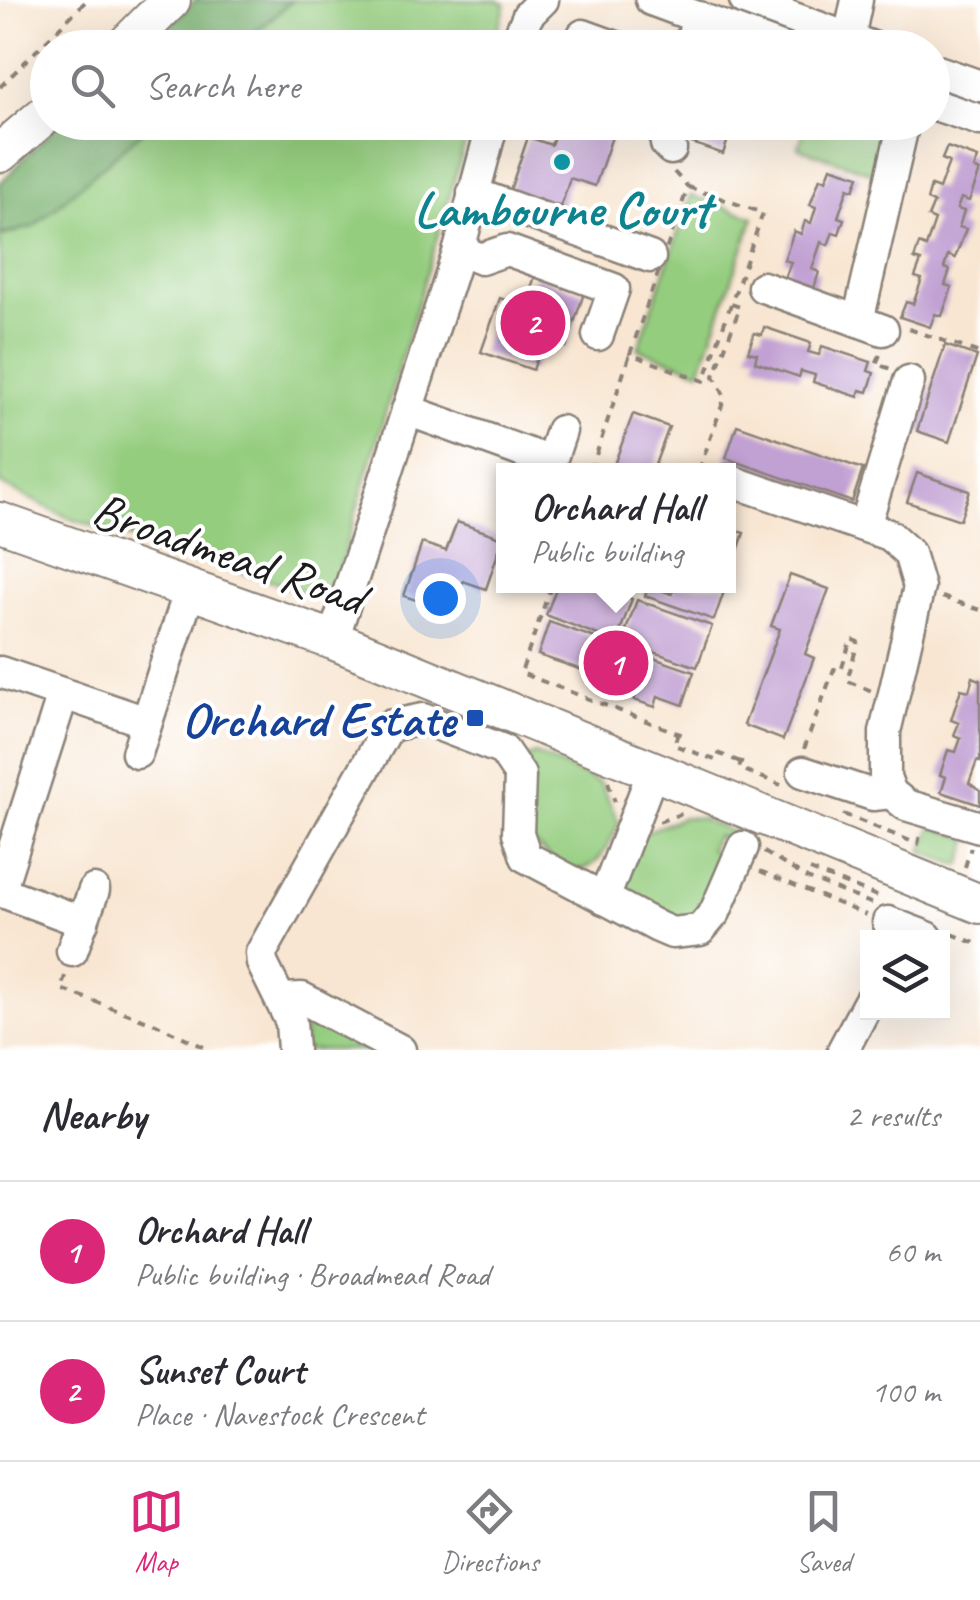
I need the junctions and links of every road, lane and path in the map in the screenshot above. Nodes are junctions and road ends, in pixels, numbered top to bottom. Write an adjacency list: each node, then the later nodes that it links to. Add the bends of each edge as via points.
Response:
1 (87, 0): 8 (path)
2 (171, 0): 9 (main road)
3 (651, 0): 7 (street)
4 (744, 0): 13 (street)
5 (857, 0): 14 (street)
6 (535, 2): 10 (street)
7 (699, 17): 11 (street); 12 (street)
8 (57, 30)
9 (141, 30)
10 (521, 30)
11 (694, 30)
12 (733, 30)
13 (826, 30)
14 (860, 30)
15 (30, 57): 18 (path)
16 (950, 75): 17 (street)
17 (980, 86)
18 (0, 87)
19 (950, 110): 20 (street)
20 (980, 120)
21 (30, 127): 24 (main road)
22 (488, 140): 25 (street)
23 (901, 140): 30 (street)
24 (0, 153)
25 (472, 194): 26 (street); 27 (street)
26 (459, 250): 31 (street, via 481,258 506,250 614,289); 35 (street)
27 (650, 257)
28 (763, 287): 30 (street)
29 (731, 304): 33 (path, via 704,381); 33 (path, via 762,213 688,187); 40 (path, via 740,308 714,376 724,396)
30 (867, 321): 32 (path); 34 (path, via 888,332 876,364 910,376)
31 (598, 335)
32 (980, 353)
33 (630, 354): 39 (path)
34 (908, 381): 43 (street)
35 (408, 410): 37 (street); 48 (street)
36 (560, 431): 38 (street)
37 (541, 463)
38 (550, 463)
39 (593, 463)
40 (702, 463)
41 (736, 483): 43 (street)
42 (0, 522): 45 (main road, Broadmead Road)
43 (865, 526): 44 (street, via 908,553)
44 (919, 589): 47 (path); 57 (street, via 885,732)
45 (190, 590): 48 (main road, Broadmead Road); 52 (street)
46 (550, 593): 55 (path, via 521,673 680,734 674,744)
47 (980, 610)
48 (333, 640): 56 (main road, Broadmead Road)
49 (0, 672): 51 (street)
50 (847, 681): 54 (path, via 858,642 852,639 841,671 834,669)
51 (62, 694): 52 (street); 71 (street, via 0,891)
52 (146, 722): 53 (street)
53 (137, 753)
54 (803, 760): 57 (street, via 874,795)
55 (740, 762)
56 (653, 771): 68 (street); 69 (main road, Broadmead Road)
57 (891, 793): 59 (street, via 906,805)
58 (835, 810): 60 (path, via 918,844)
59 (980, 827)
60 (921, 835)
61 (744, 855): 64 (path); 66 (path, via 745,874 756,869); 68 (street, via 700,930 672,933)
62 (814, 860): 63 (path)
63 (810, 870): 64 (path); 65 (path)
64 (807, 878): 66 (path); 70 (path)
65 (842, 882)
66 (803, 888): 70 (path)
67 (94, 890): 71 (street)
68 (604, 899): 73 (street, via 526,857 518,833 520,775 504,750 422,718 389,726 262,953)
69 (980, 904)
70 (901, 925): 72 (path)
71 (78, 936): 75 (path, via 61,990)
72 (980, 945)
73 (282, 999): 76 (street); 77 (street, via 302,998)
74 (860, 1017): 78 (street)
75 (210, 1050)
76 (293, 1050)
77 (400, 1050)
78 (842, 1050)

